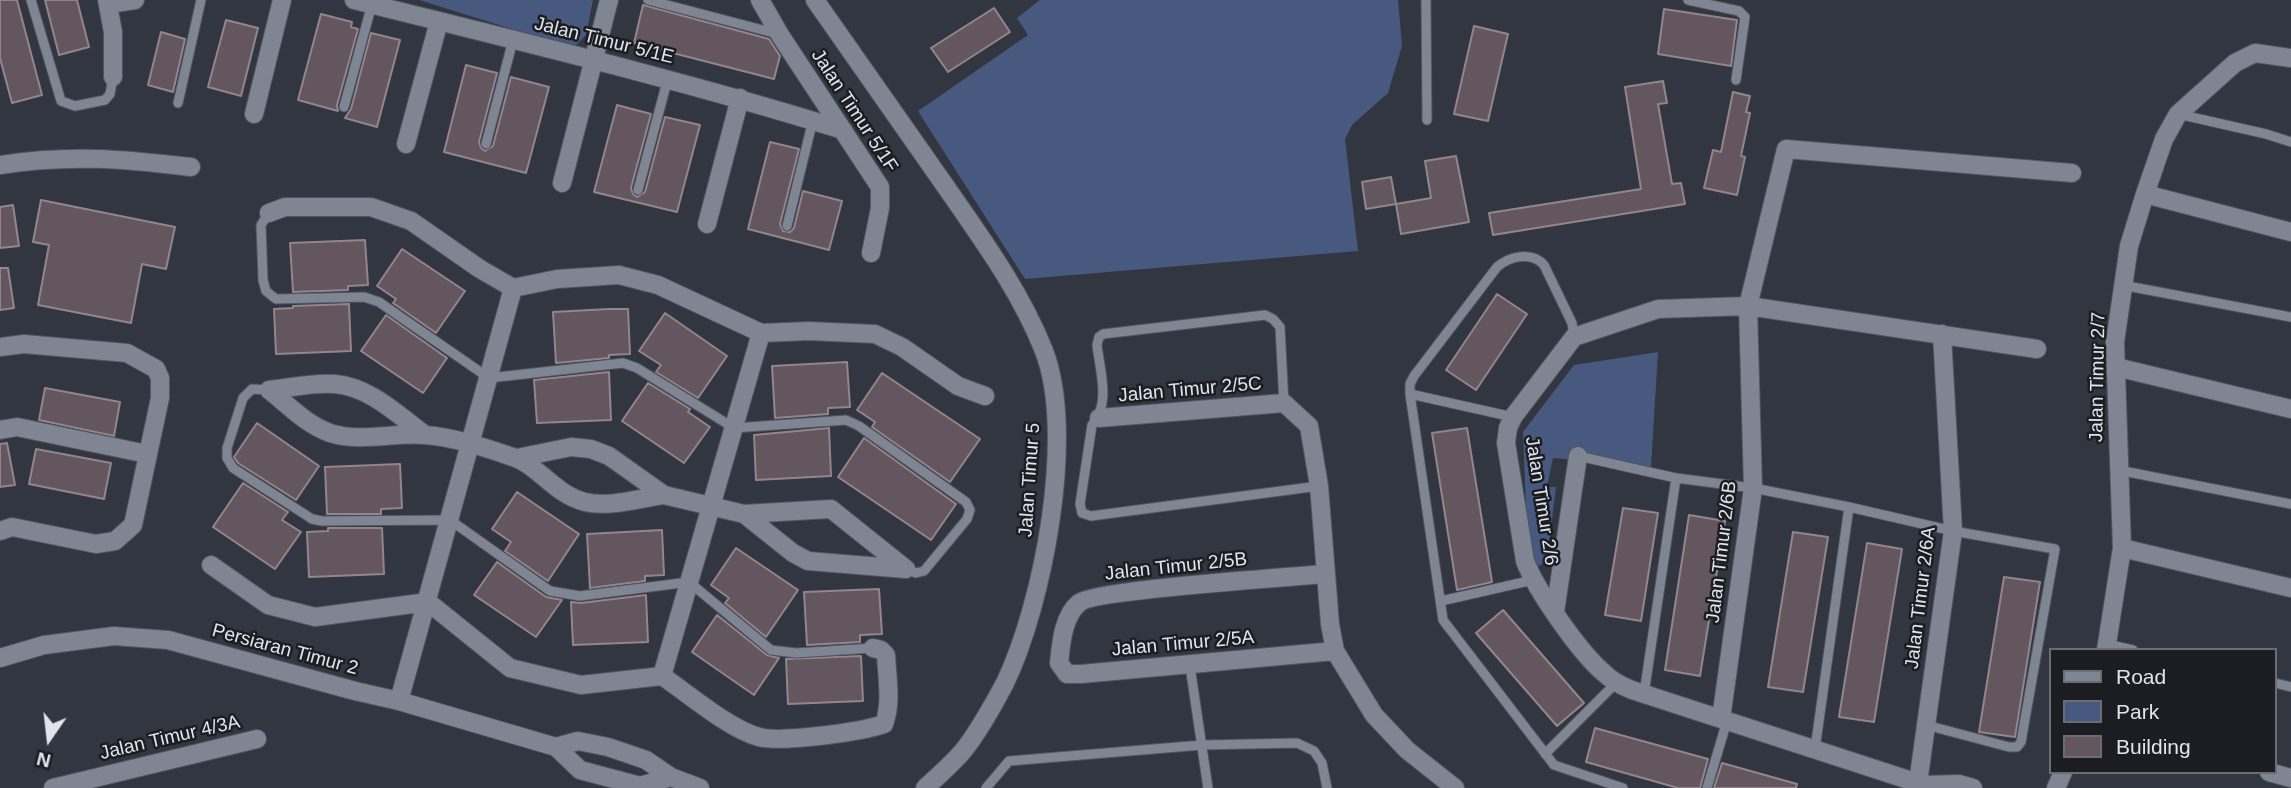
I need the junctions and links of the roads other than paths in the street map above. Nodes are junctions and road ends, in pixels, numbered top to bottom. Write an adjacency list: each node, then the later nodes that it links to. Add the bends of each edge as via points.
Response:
1 (31, 0): 19 (lane, via 61,101 75,107 105,100)
2 (135, 0): 12 (street)
3 (201, 0): 23 (lane)
4 (282, 0): 25 (street)
5 (354, 0): 13 (street, Jalan Timur 5/1E)
6 (609, 0): 18 (street)
7 (648, 0): 15 (lane)
8 (761, 0): 15 (street, Jalan Timur 5/1F)
9 (815, 0): 113 (street, Jalan Timur 5, via 986,245 1028,315 1045,354 1055,403 1055,472 1046,550 1022,642 1004,684 964,750)
10 (1426, 0): 28 (lane)
11 (1688, 0): 21 (lane, via 1739,11 1745,17)
12 (108, 2): 19 (street)
13 (372, 5): 14 (street, Jalan Timur 5/1E); 24 (lane)
14 (439, 21): 16 (street, Jalan Timur 5/1E); 31 (street)
15 (780, 35): 29 (street, Jalan Timur 5/1F)
16 (513, 40): 18 (street, Jalan Timur 5/1E); 32 (lane)
17 (2291, 58): 26 (street, via 2255,53 2235,63)
18 (594, 60): 20 (street, Jalan Timur 5/1E); 36 (street)
19 (113, 77)
20 (668, 78): 22 (street, Jalan Timur 5/1E); 37 (lane)
21 (1736, 79)
22 (740, 98): 27 (street, Jalan Timur 5/1E); 40 (street)
23 (178, 103)
24 (344, 107)
25 (254, 114)
26 (2178, 114): 30 (lane); 38 (street, Jalan Timur 2/7)
27 (813, 120): 29 (street, Jalan Timur 5/1E); 41 (lane)
28 (1427, 120)
29 (843, 130): 43 (street, Jalan Timur 5/1F, via 880,187)
30 (2291, 142)
31 (406, 144)
32 (486, 144)
33 (0, 165): 34 (street, via 105,157)
34 (191, 167)
35 (2073, 173): 46 (street, Jalan Timur 2/6B, via 1786,149)
36 (562, 183)
37 (638, 190)
38 (2145, 194): 42 (street); 44 (street, Jalan Timur 2/7)
39 (269, 213): 45 (street, via 285,207 371,207 411,221); 54 (lane, via 261,225 263,280 266,291 276,299 372,299)
40 (707, 224)
41 (787, 226)
42 (2291, 232)
43 (871, 253)
44 (2122, 285): 47 (lane); 53 (street, Jalan Timur 2/7)
45 (513, 288): 48 (street, via 556,279 620,275 659,285); 54 (street)
46 (1748, 306): 49 (street); 50 (street, via 1658,309); 72 (street, Jalan Timur 2/6B)
47 (2291, 317)
48 (761, 333): 57 (street, via 875,334 958,386); 62 (street)
49 (1942, 334): 52 (street); 80 (street, Jalan Timur 2/6A)
50 (1574, 337): 56 (lane, via 1572,323 1544,265 1530,256 1510,259 1497,267 1414,376); 60 (street, Jalan Timur 2/6)
51 (0, 347): 66 (street, via 24,344 127,353 156,369 160,398)
52 (2037, 349)
53 (2116, 367): 59 (street); 69 (street, Jalan Timur 2/7)
54 (489, 378): 62 (lane, via 623,363); 65 (street)
55 (269, 390): 64 (street, via 329,433 347,437); 64 (street, via 333,383 353,387); 78 (lane, via 251,389 243,398 227,447 233,467 312,519)
56 (1410, 394): 60 (lane); 88 (lane)
57 (985, 396)
58 (1284, 403): 61 (street, Jalan Timur 2/5C); 61 (lane, via 1280,327 1265,315 1103,334 1097,345 1104,399); 71 (street, via 1309,426)
59 (2291, 409)
60 (1513, 417): 85 (street, Jalan Timur 2/6, via 1506,443 1525,561)
61 (1099, 418): 71 (lane, via 1092,425 1080,504 1082,513 1091,516)
62 (734, 428): 75 (street); 83 (lane, via 846,420 966,502 970,510 967,519 924,571)
63 (0, 430): 66 (street, via 17,427)
64 (425, 435): 65 (street)
65 (471, 445): 68 (street); 78 (street)
66 (146, 454): 79 (street, via 133,525 115,541 96,544 12,527)
67 (1578, 456): 70 (lane); 90 (street)
68 (517, 458): 73 (street, via 561,492 584,502 603,504); 73 (street, via 571,447 591,449 609,456)
69 (2118, 470): 74 (lane); 81 (street, Jalan Timur 2/7)
70 (1676, 478): 72 (lane); 99 (lane)
71 (1319, 486): 84 (street)
72 (1753, 488): 76 (lane); 101 (street, Jalan Timur 2/6B)
73 (664, 495): 75 (street)
74 (2291, 504)
75 (712, 505): 77 (street); 86 (street)
76 (1849, 507): 80 (lane); 106 (lane)
77 (744, 514): 83 (street, via 808,561); 83 (street, via 831,509)
78 (450, 520): 86 (lane, via 550,590 580,596); 89 (street)
79 (0, 531)
80 (1953, 531): 102 (street, Jalan Timur 2/6A); 102 (lane, via 2055,549 2021,742 2009,747)
81 (2122, 548): 87 (street); 92 (street, Jalan Timur 2/7)
82 (211, 565): 89 (street, via 268,606 315,618)
83 (906, 569)
84 (1325, 575): 91 (street, Jalan Timur 2/5B, via 1204,584 1080,601 1070,613); 94 (street)
85 (1533, 580): 88 (lane); 90 (street, Jalan Timur 2/6)
86 (689, 582): 93 (lane, via 771,650); 97 (street)
87 (2291, 588)
88 (1441, 601): 107 (lane, via 1448,628)
89 (428, 602): 97 (street, via 510,668 581,685); 100 (street)
90 (1555, 612): 98 (street, Jalan Timur 2/6, via 1591,660)
91 (1061, 644): 96 (street, Jalan Timur 2/5A, via 1059,663 1067,674)
92 (2107, 647)
93 (873, 648): 97 (street, via 886,655 888,701 884,724 869,729 761,738 736,727)
94 (1335, 651): 96 (street, Jalan Timur 2/5A); 109 (street, via 1374,715)
95 (0, 659): 100 (street, Persiaran Timur 2, via 44,645 114,636 167,640)
96 (1190, 666): 104 (lane)
97 (662, 676)
98 (1616, 683): 99 (street, Jalan Timur 2/6); 107 (lane)
99 (1644, 694): 101 (street, Jalan Timur 2/6)
100 (399, 701): 105 (street, Persiaran Timur 2)
101 (1724, 720): 106 (street, Jalan Timur 2/6); 118 (lane)
102 (1926, 725): 110 (street, Jalan Timur 2/6A)
103 (257, 739): 111 (street, Jalan Timur 4/3A)
104 (1202, 745): 114 (lane, via 1009,761); 115 (lane); 116 (lane, via 1297,743 1314,751 1322,763)
105 (556, 747): 108 (street, Persiaran Timur 2, via 578,741 608,747 646,760); 108 (street, Persiaran Timur 2, via 580,770 640,786)
106 (1815, 749): 110 (street, Jalan Timur 2/6)
107 (1545, 754): 117 (lane, via 1563,769)
108 (671, 777): 112 (street, Persiaran Timur 2)
109 (1445, 786)
110 (1921, 786): 119 (street, Jalan Timur 2/6, via 1949,783)
111 (53, 788)
112 (700, 788)
113 (925, 788)
114 (986, 788)
115 (1208, 788)
116 (1327, 788)
117 (1623, 788)
118 (1707, 788)
119 (1973, 788)

